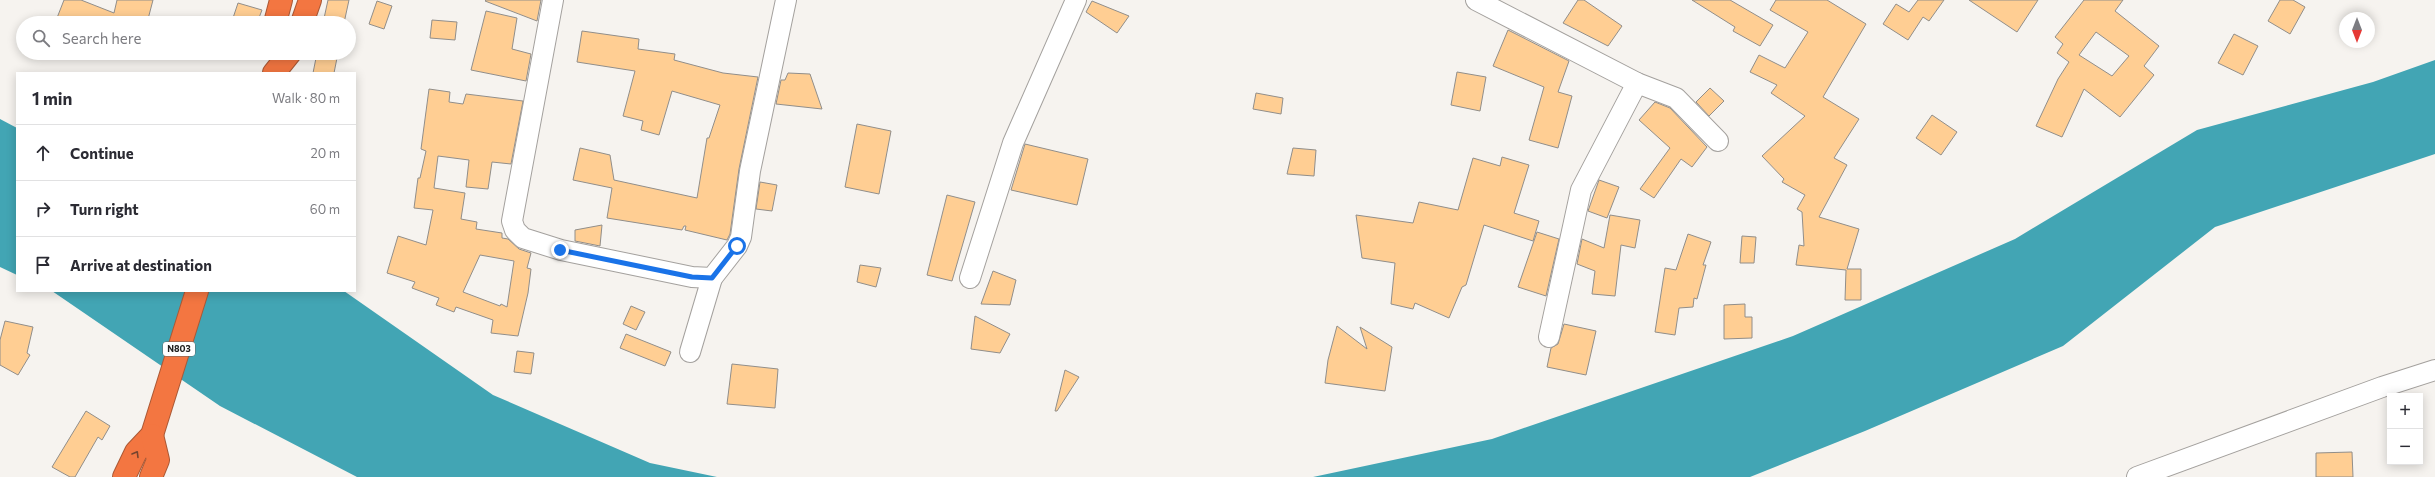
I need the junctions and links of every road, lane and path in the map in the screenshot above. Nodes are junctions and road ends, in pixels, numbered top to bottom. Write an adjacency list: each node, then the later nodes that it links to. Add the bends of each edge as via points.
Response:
1 (281, 0): 7 (highway)
2 (310, 0): 8 (highway)
3 (553, 0): 15 (street, via 512,221 515,230 523,238 560,250 692,277)
4 (786, 0): 15 (street, via 750,171 740,237 737,246)
5 (1076, 0): 16 (street, via 1013,142)
6 (1476, 0): 13 (street)
7 (277, 16)
8 (304, 16)
9 (269, 60): 11 (highway)
10 (284, 60): 12 (highway)
11 (268, 72)
12 (275, 72)
13 (1637, 83): 14 (street, via 1676,98); 18 (street, via 1581,190)
14 (1718, 141)
15 (712, 278): 19 (street)
16 (970, 278)
17 (197, 292): 21 (highway, N803)
18 (1549, 337)
19 (690, 352)
20 (2435, 370): 24 (street)
21 (152, 435): 22 (highway, N803, one-way to 21, via 136,452); 23 (highway, via 158,460)
22 (124, 477)
23 (151, 477)
24 (2137, 477)

